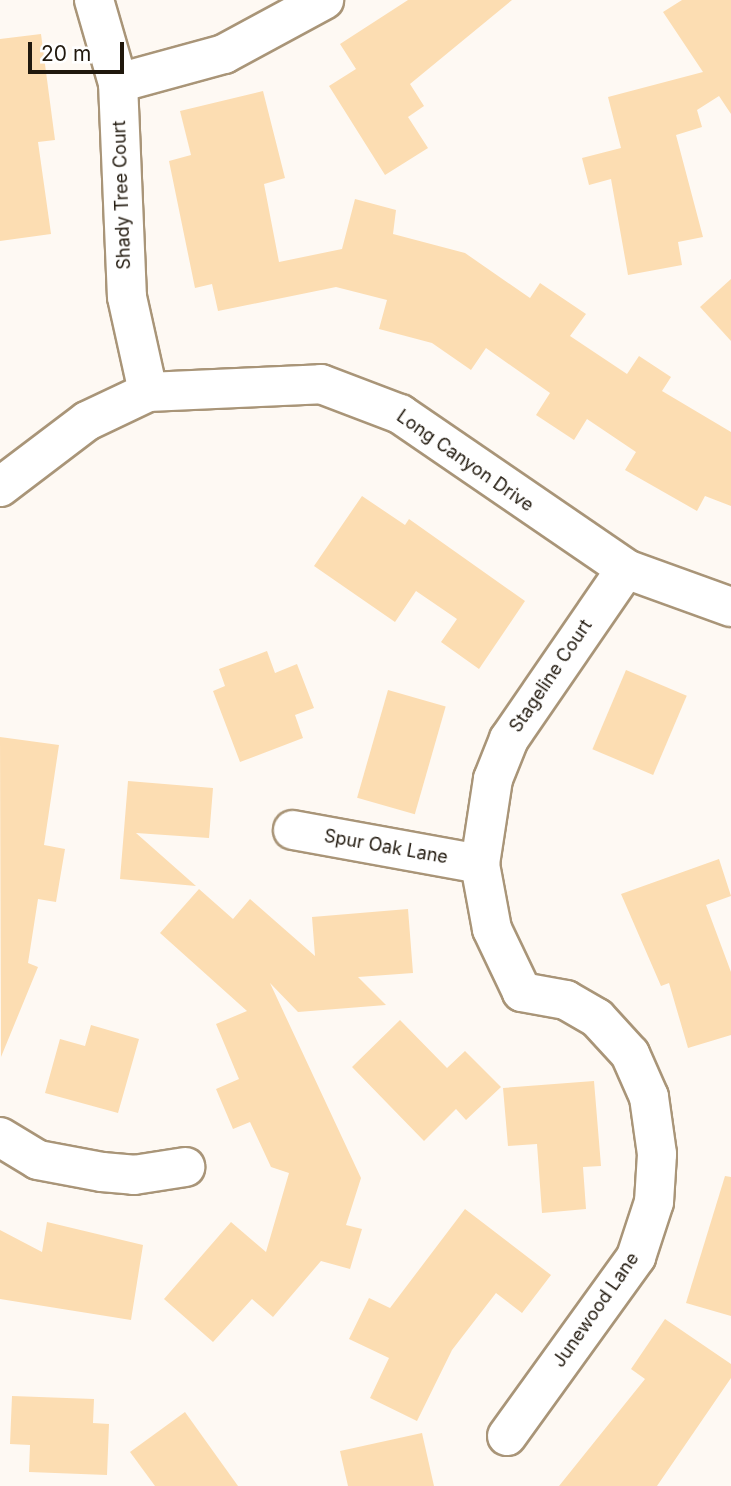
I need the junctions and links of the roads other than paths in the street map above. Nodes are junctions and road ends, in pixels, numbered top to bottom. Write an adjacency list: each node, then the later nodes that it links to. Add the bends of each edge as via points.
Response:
1 (94, 0): 3 (street, Shady Tree Court)
2 (324, 0): 3 (street, via 224,54)
3 (118, 83): 4 (street, Shady Tree Court, via 127,297)
4 (148, 392): 5 (street, Long Canyon Drive, via 87,421); 6 (street, Long Canyon Drive, via 320,384 371,400 444,442)
5 (0, 487)
6 (626, 569): 7 (street, Long Canyon Drive); 9 (street, Stageline Court, via 509,739 493,779)
7 (731, 607)
8 (293, 830): 9 (street, Spur Oak Lane)
9 (480, 864): 10 (street, Stageline Court, via 492,929)
10 (522, 992): 13 (street, Junewood Lane, via 566,1000 597,1018 630,1054 649,1097 657,1154 654,1202 636,1257)
11 (0, 1137): 12 (street, via 38,1160 103,1172 134,1175)
12 (185, 1167)
13 (507, 1436)

